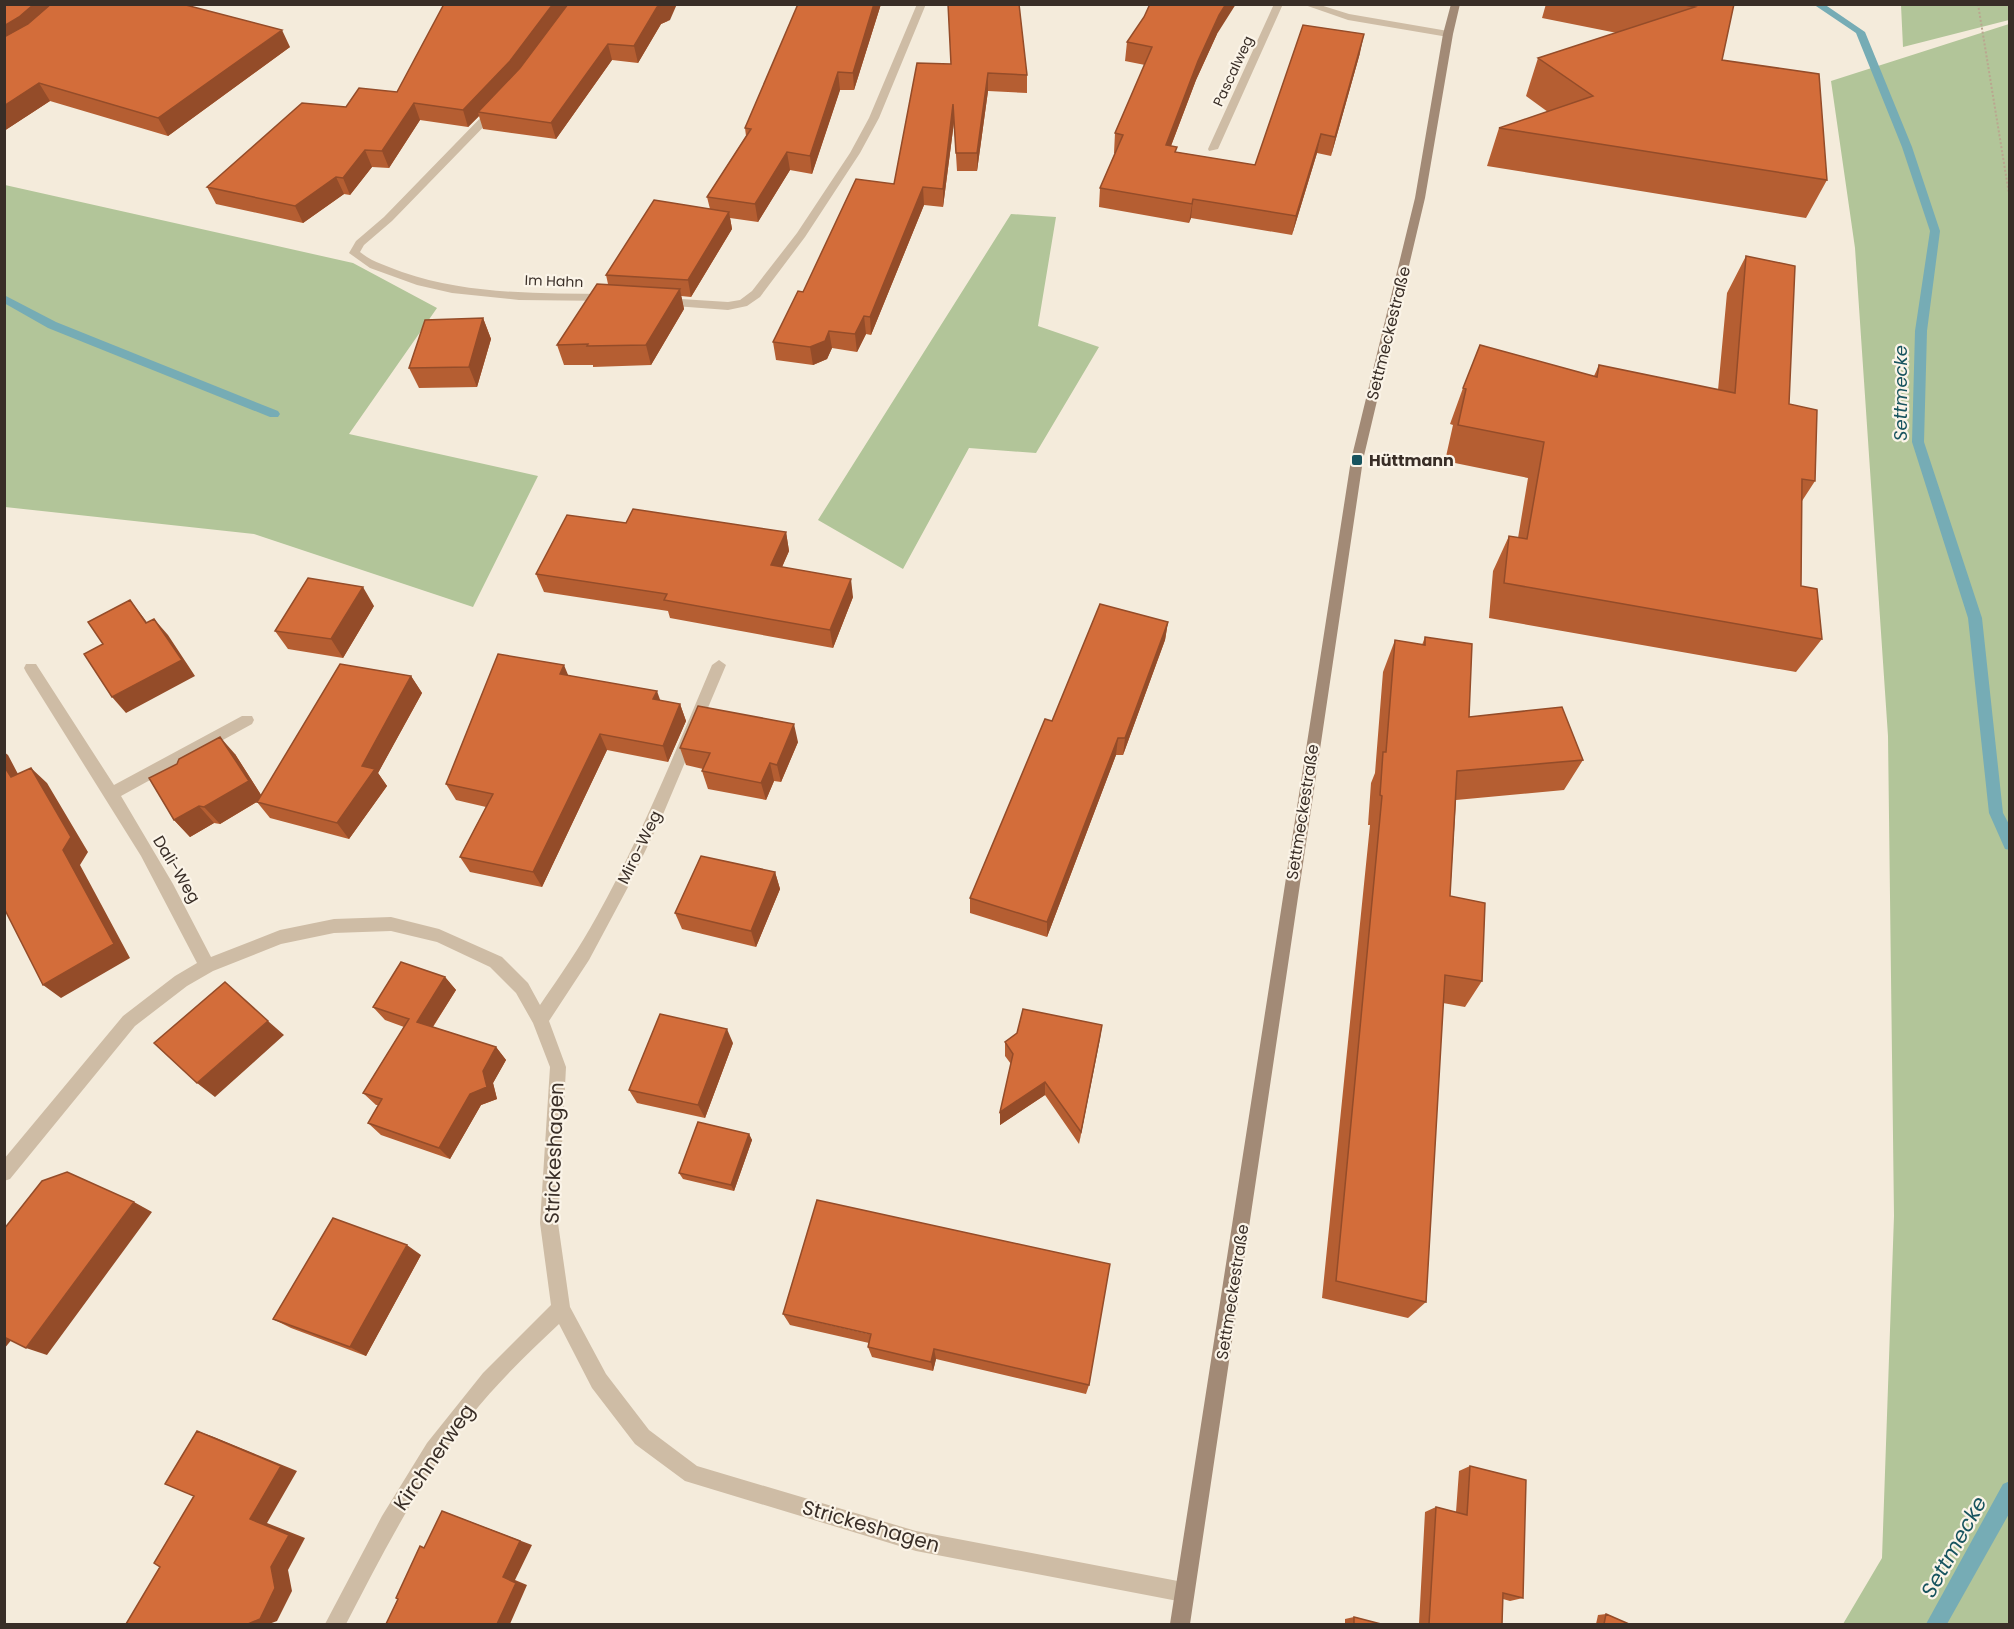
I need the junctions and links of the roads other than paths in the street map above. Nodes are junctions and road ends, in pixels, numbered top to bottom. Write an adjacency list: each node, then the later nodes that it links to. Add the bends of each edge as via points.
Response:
1 (922, 4): 9 (street, via 855,153 756,294 743,303 728,306)
2 (1279, 4): 7 (street, Pascalweg)
3 (1306, 4): 5 (street, via 1348,16)
4 (1456, 4): 5 (street, Settmeckestraße)
5 (1448, 34): 18 (street, Settmeckestraße, via 1420,198 1357,460 1226,1332)
6 (505, 98): 8 (street, Im Hahn, via 354,253 381,268 453,290)
7 (1213, 148)
8 (624, 299)
9 (654, 301)
10 (719, 665): 15 (street, Miro-Weg, via 659,807 618,890)
11 (31, 668): 13 (street, Dali-Weg)
12 (246, 720): 13 (street)
13 (111, 794): 14 (street, Dali-Weg, via 184,916)
14 (207, 966): 15 (street, Strickeshagen, via 280,937 334,926 391,924 439,936 496,962 522,987); 16 (street, Strickeshagen, via 129,1021)
15 (540, 1020): 17 (street, Strickeshagen, via 558,1067 549,1222)
16 (4, 1173)
17 (561, 1309): 18 (street, Strickeshagen, via 599,1381 642,1437 692,1474 916,1541); 19 (street, Kirchnerweg, via 507,1361 452,1425 408,1488)
18 (1183, 1592): 20 (street, Settmeckestraße)
19 (335, 1624)
20 (1180, 1624)

